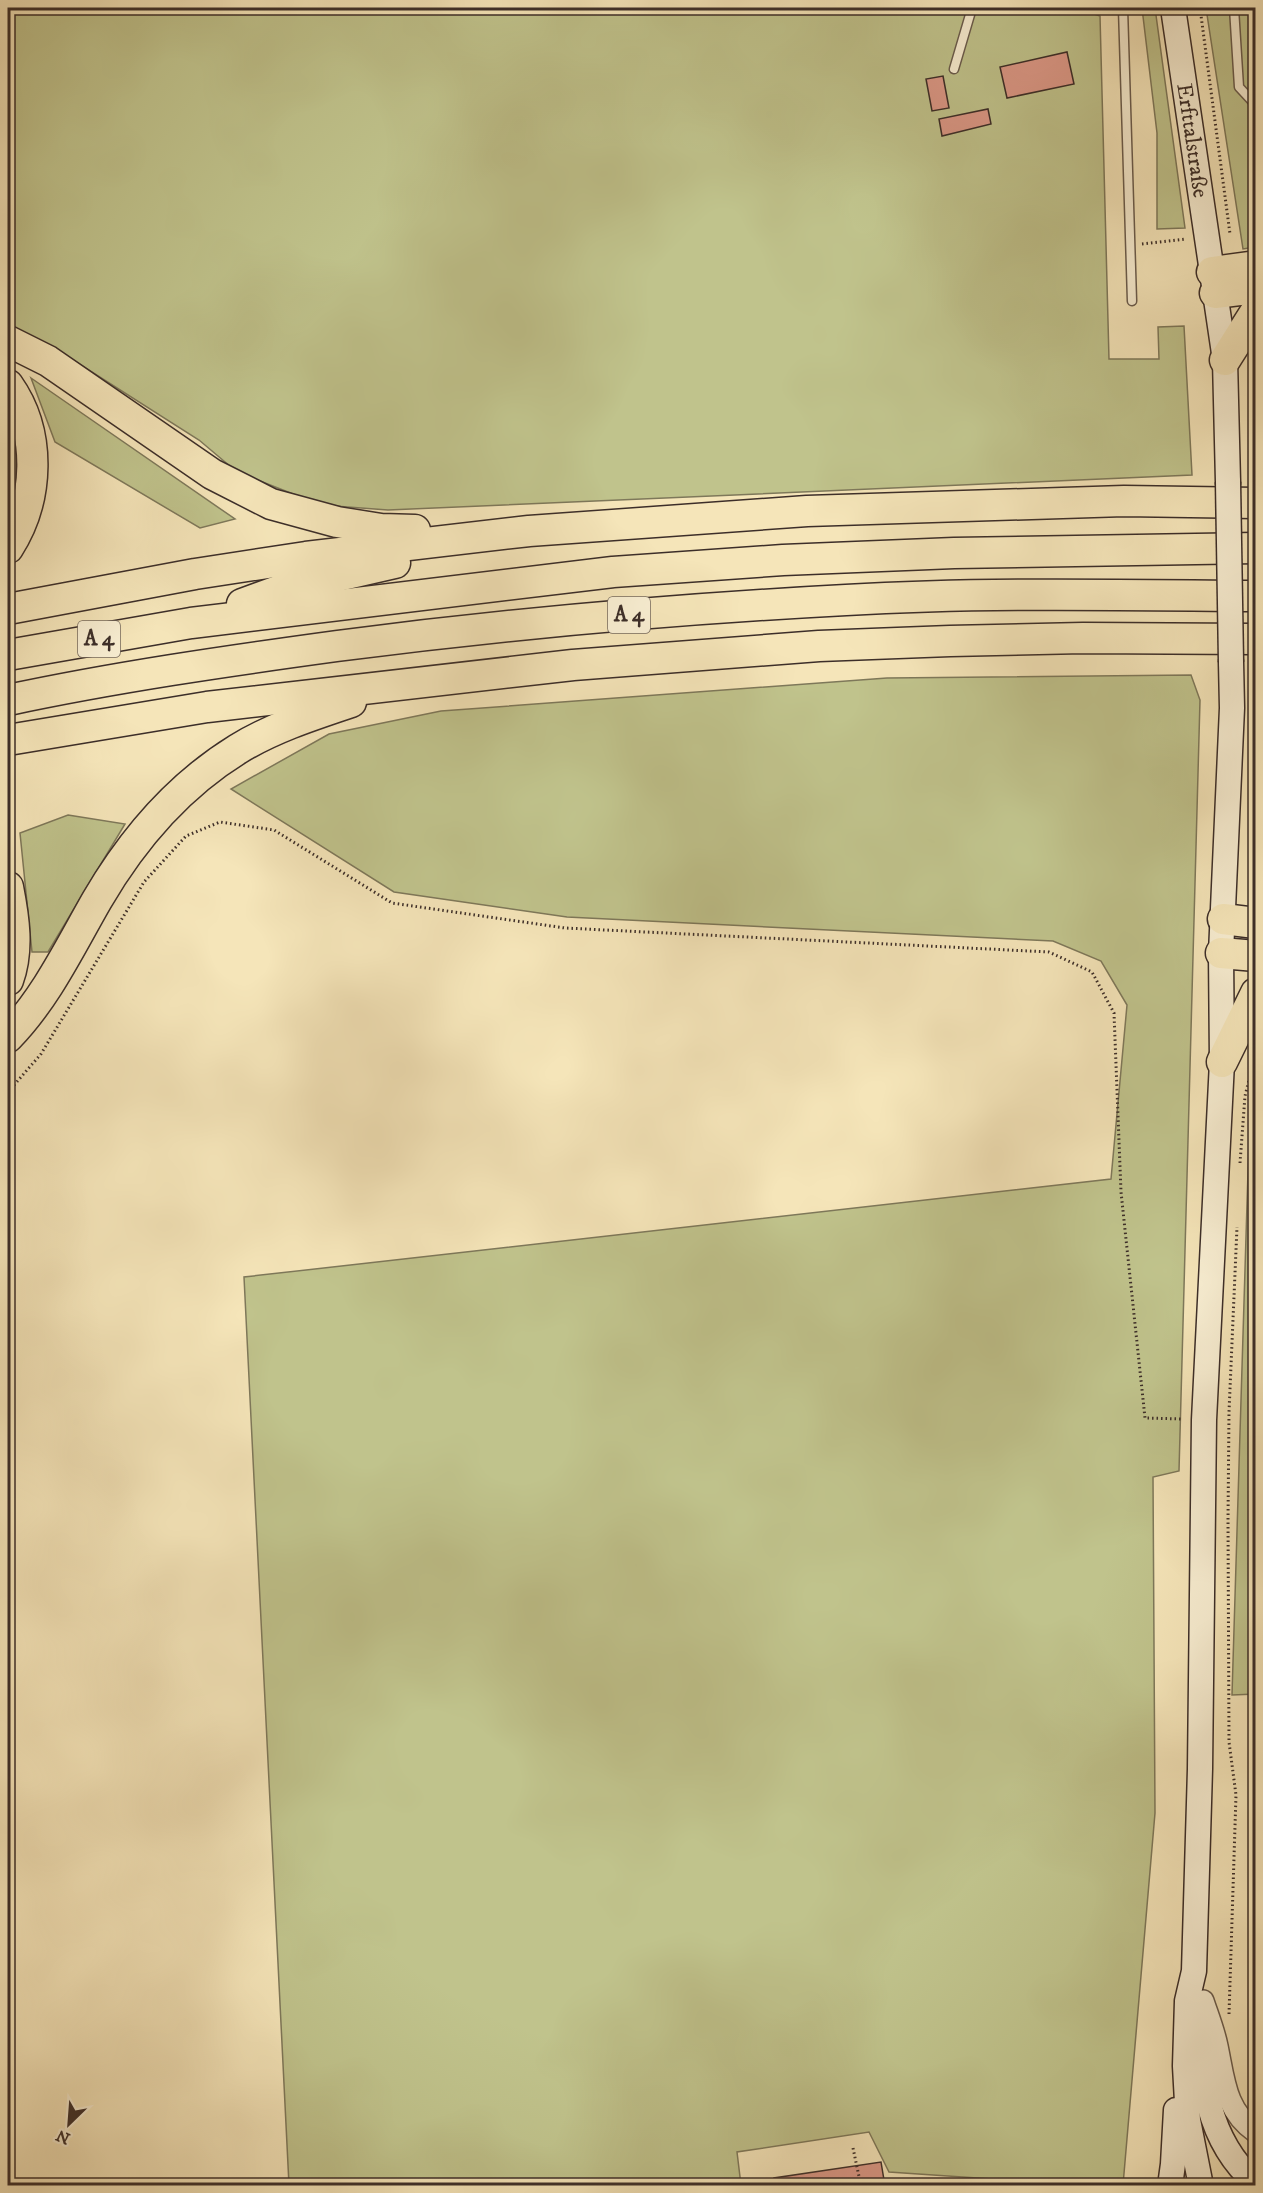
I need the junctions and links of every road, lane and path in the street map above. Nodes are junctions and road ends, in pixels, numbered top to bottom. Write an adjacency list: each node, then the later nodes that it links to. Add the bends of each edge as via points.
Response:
1 (972, 8): 6 (lane)
2 (1123, 8): 9 (lane)
3 (1173, 8): 8 (main road, Erfttalstraße)
4 (1200, 8): 8 (path, via 1230,235)
5 (1234, 8): 7 (lane, via 1239,87)
6 (954, 69)
7 (1256, 102)
8 (1207, 237): 9 (path); 11 (main road, Erfttalstraße)
9 (1130, 245): 13 (lane)
10 (1256, 266): 11 (highway)
11 (1214, 283): 12 (highway); 17 (main road, Erfttalstraße)
12 (1256, 288)
13 (1132, 301)
14 (1256, 311): 17 (highway)
15 (8, 341): 20 (highway, via 48,361 212,474 271,504 381,529)
16 (1254, 357): 19 (path)
17 (1225, 360): 33 (main road, Erfttalstraße, bridge, via 1232,708)
18 (8, 385): 22 (highway, via 29,430 32,480 22,521)
19 (1254, 493): 20 (highway, via 807,511); 21 (path, bridge)
20 (530, 531): 25 (highway, via 306,557); 26 (highway, via 286,588)
21 (1256, 534)
22 (8, 548)
23 (1256, 548): 26 (highway, A 4, via 783,560 636,571)
24 (1256, 596): 30 (highway, A 4, via 1086,594 847,600 605,617 467,629 243,658)
25 (8, 609)
26 (191, 623): 28 (highway, A 4)
27 (1256, 639): 29 (highway, via 1072,638 819,646)
28 (8, 655)
29 (409, 682): 31 (highway, via 207,707); 39 (highway, via 293,722 256,739 190,785 136,841 42,994)
30 (8, 700)
31 (8, 740)
32 (8, 887): 37 (highway, via 15,931)
33 (1223, 919): 34 (highway); 35 (main road, Erfttalstraße)
34 (1256, 923)
35 (1221, 953): 36 (highway); 41 (main road, Erfttalstraße)
36 (1256, 956)
37 (8, 980)
38 (1256, 993): 41 (highway)
39 (8, 1037)
40 (1256, 1053): 43 (path, via 1245,1096)
41 (1222, 1062): 45 (main road, Erfttalstraße)
42 (8, 1092): 45 (path, via 41,1054 144,882 186,836 220,822 274,830 392,903 565,928 1049,952 1092,972 1114,1013 1121,1192 1145,1418)
43 (1239, 1167)
44 (1237, 1226): 48 (path, via 1228,1488 1229,1742 1236,1795)
45 (1204, 1420): 46 (main road, Erfttalstraße)
46 (1194, 1971): 47 (main road); 49 (main road, via 1187,2001)
47 (1203, 2001): 50 (street, via 1229,2101); 52 (main road, via 1203,2069 1208,2103 1228,2151)
48 (1229, 2018)
49 (1185, 2066): 54 (main road, via 1175,2114); 55 (main road, via 1188,2120)
50 (1256, 2133)
51 (853, 2148): 53 (path)
52 (1256, 2183): 56 (main road)
53 (861, 2186)
54 (1170, 2186)
55 (1201, 2186)
56 (1239, 2186)

